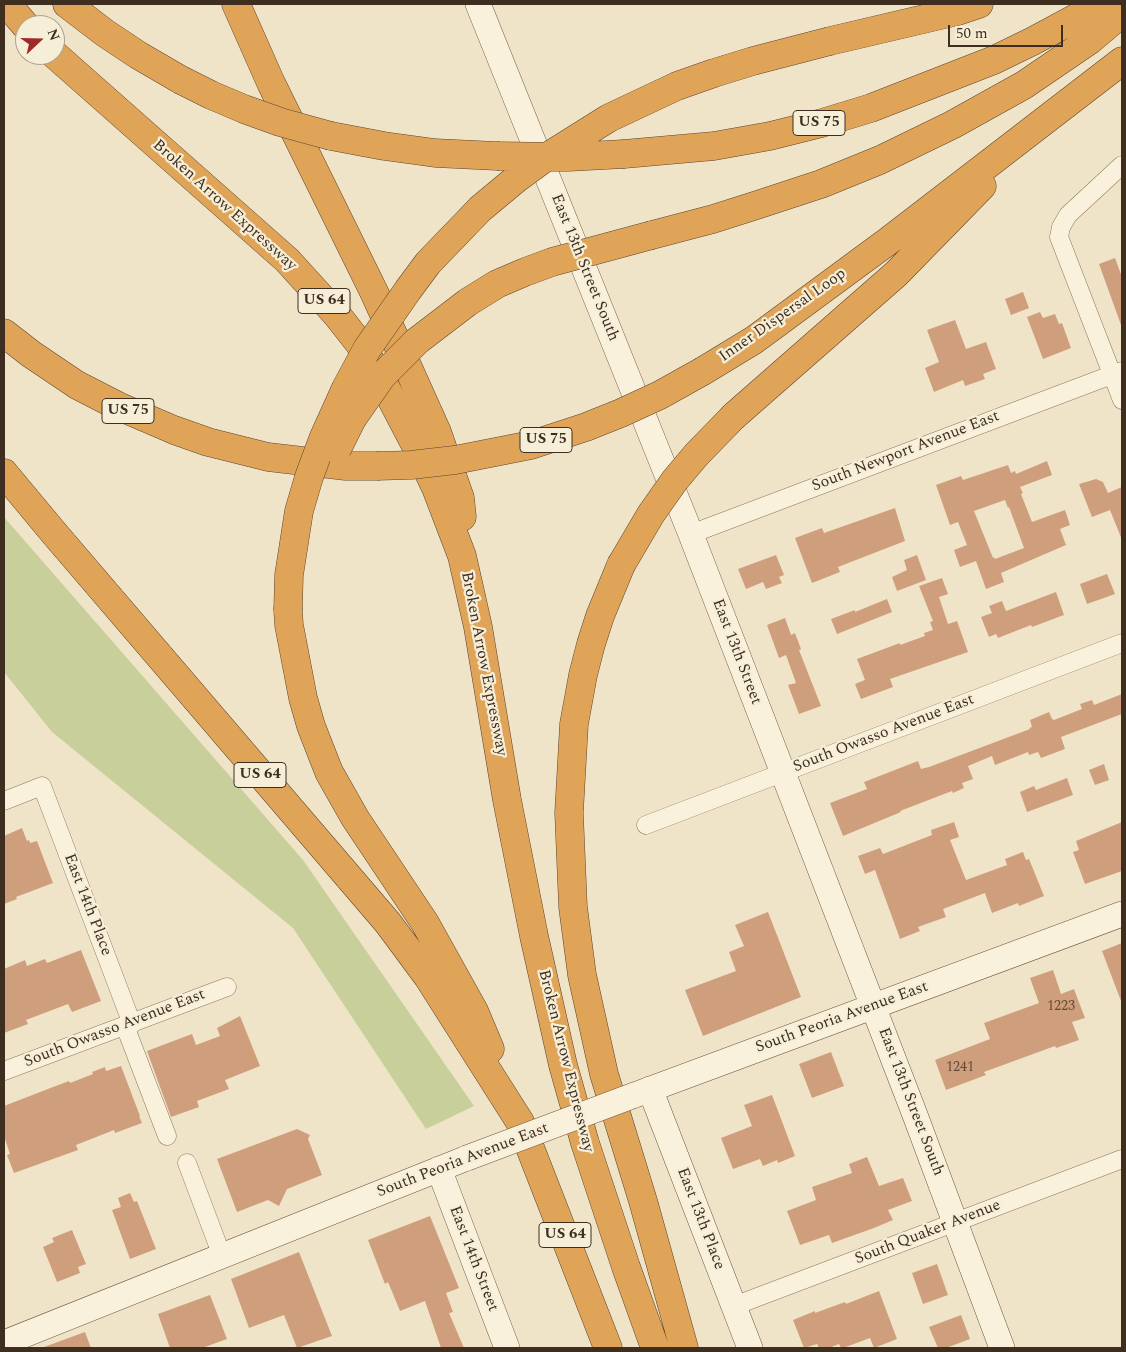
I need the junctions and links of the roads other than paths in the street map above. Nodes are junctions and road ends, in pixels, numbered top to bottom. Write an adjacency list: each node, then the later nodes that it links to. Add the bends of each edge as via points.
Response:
1 (7, 4): 9 (highway)
2 (67, 4): 12 (highway, US 75, bridge, via 113,39 210,96 280,122 331,136 426,152 568,156 714,146 822,123)
3 (236, 4): 23 (highway, via 437,432 460,498)
4 (478, 4): 20 (street, East 13th Street South)
5 (979, 4): 22 (highway, bridge, via 753,61 677,86 609,118 550,155 480,209 428,263 367,349 346,388 323,439 299,511 289,575)
6 (1064, 4): 12 (highway)
7 (1102, 4): 12 (highway, US 75, via 994,60)
8 (1122, 13): 22 (highway, bridge, via 1090,40 1024,85 880,160 821,184 713,219 552,262 498,284 440,322 382,376 352,419 323,479 307,533 299,591)
9 (16, 15)
10 (1122, 61): 13 (highway, US 75)
11 (65, 64): 23 (highway, Broken Arrow Expressway / US 64, via 287,260 359,343 404,420 436,488 462,556)
12 (921, 89)
13 (1051, 115): 15 (highway, Inner Dispersal Loop / US 75, bridge, via 754,340 703,371 660,395 586,427 490,454 420,464 377,466 268,457 208,442 145,419 77,385); 46 (highway, bridge, via 896,274 734,416 697,454 651,514 621,565 591,644 575,717 569,812 574,907 582,975 604,1074 644,1201)
14 (1122, 165): 16 (street, via 1068,215 1059,237)
15 (4, 333)
16 (1117, 372): 17 (street); 20 (street, South Newport Avenue East)
17 (1122, 400)
18 (4, 473): 21 (highway, US 64)
19 (4, 491): 21 (highway)
20 (690, 533): 25 (street, East 13th Street)
21 (54, 534): 34 (highway, US 64, via 388,923 428,977)
22 (293, 610): 34 (highway, via 297,666 311,726 329,772 425,923 474,1011)
23 (478, 627): 45 (highway, Broken Arrow Expressway / US 64, via 534,936 563,1065 585,1143)
24 (1122, 643): 25 (street, South Owasso Avenue East)
25 (782, 773): 27 (street, South Owasso Avenue East); 30 (street, East 13th Street South)
26 (4, 801): 31 (street, East 14th Place, via 42,786)
27 (646, 825)
28 (1122, 914): 30 (street, South Peoria Avenue East)
29 (227, 987): 31 (street, South Owasso Avenue East)
30 (873, 1007): 33 (street, South Peoria Avenue East); 39 (street, East 13th Street South)
31 (128, 1025): 32 (street, South Owasso Avenue East); 35 (street, East 14th Place)
32 (4, 1071)
33 (641, 1093): 38 (street, South Peoria Avenue East, bridge); 41 (street, East 13th Place)
34 (520, 1122): 44 (highway, US 64)
35 (167, 1136)
36 (1122, 1159): 39 (street, South Quaker Avenue)
37 (187, 1163): 40 (street)
38 (439, 1169): 40 (street, South Peoria Avenue East); 43 (street, East 14th Street)
39 (956, 1222): 41 (street, South Quaker Avenue); 48 (street, East 13th Street South)
40 (222, 1256): 42 (street, South Peoria Avenue East)
41 (734, 1306): 47 (street, East 13th Place)
42 (6, 1342)
43 (507, 1348)
44 (608, 1348)
45 (656, 1348)
46 (684, 1348)
47 (750, 1348)
48 (1002, 1348)

